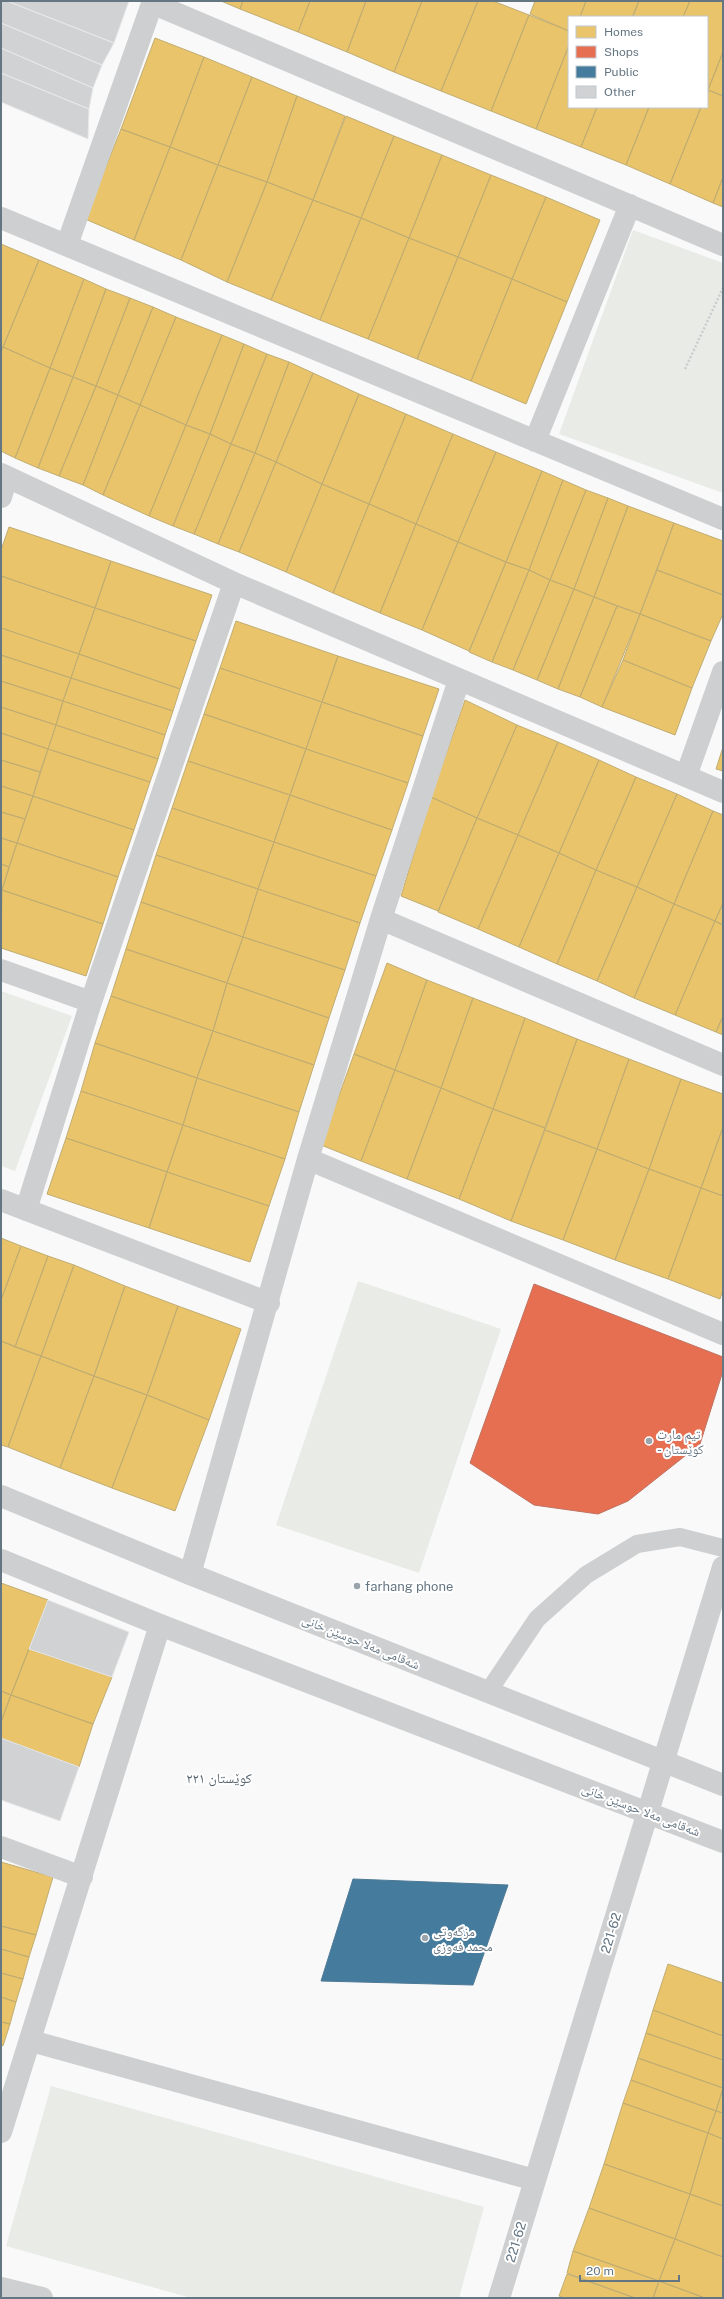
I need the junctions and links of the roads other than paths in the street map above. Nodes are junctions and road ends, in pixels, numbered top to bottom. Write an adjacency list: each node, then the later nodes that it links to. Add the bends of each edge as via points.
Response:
1 (152, 2): 2 (street); 4 (street)
2 (630, 205): 5 (street); 6 (street)
3 (1, 218): 4 (street)
4 (67, 245): 6 (street)
5 (723, 245)
6 (536, 441): 8 (street)
7 (3, 483): 9 (street)
8 (723, 519)
9 (234, 583): 11 (street); 16 (street)
10 (723, 672): 12 (street)
11 (459, 680): 12 (street); 14 (street)
12 (686, 776): 13 (street)
13 (723, 792)
14 (381, 919): 17 (street); 18 (street)
15 (1, 970): 16 (street)
16 (91, 1002): 20 (street)
17 (723, 1065)
18 (308, 1159): 21 (street); 22 (street)
19 (1, 1200): 20 (street)
20 (26, 1210): 21 (street)
21 (269, 1303): 27 (street)
22 (723, 1334)
23 (1, 1496): 27 (street, شەقامی مەلا حوسێن خانی)
24 (723, 1548): 29 (lane, via 680,1537 637,1544 586,1575 537,1619)
25 (1, 1560): 28 (street, شەقامی مەلا حوسێن خانی)
26 (723, 1567): 30 (street, 221-62)
27 (190, 1574): 29 (street, شەقامی مەلا حوسێن خانی)
28 (160, 1625): 32 (street, شەقامی مەلا حوسێن خانی); 35 (street)
29 (488, 1692): 30 (street, شەقامی مەلا حوسێن خانی)
30 (664, 1762): 31 (street, شەقامی مەلا حوسێن خانی); 32 (street, 221-62)
31 (723, 1785)
32 (648, 1812): 33 (street, شەقامی مەلا حوسێن خانی); 38 (street, 221-62)
33 (723, 1842)
34 (1, 1848): 35 (street)
35 (82, 1877): 36 (street)
36 (31, 2041): 37 (street); 38 (street)
37 (1, 2132)
38 (535, 2180): 41 (street, 221-62)
39 (1, 2288): 40 (street)
40 (42, 2298)
41 (499, 2298)

